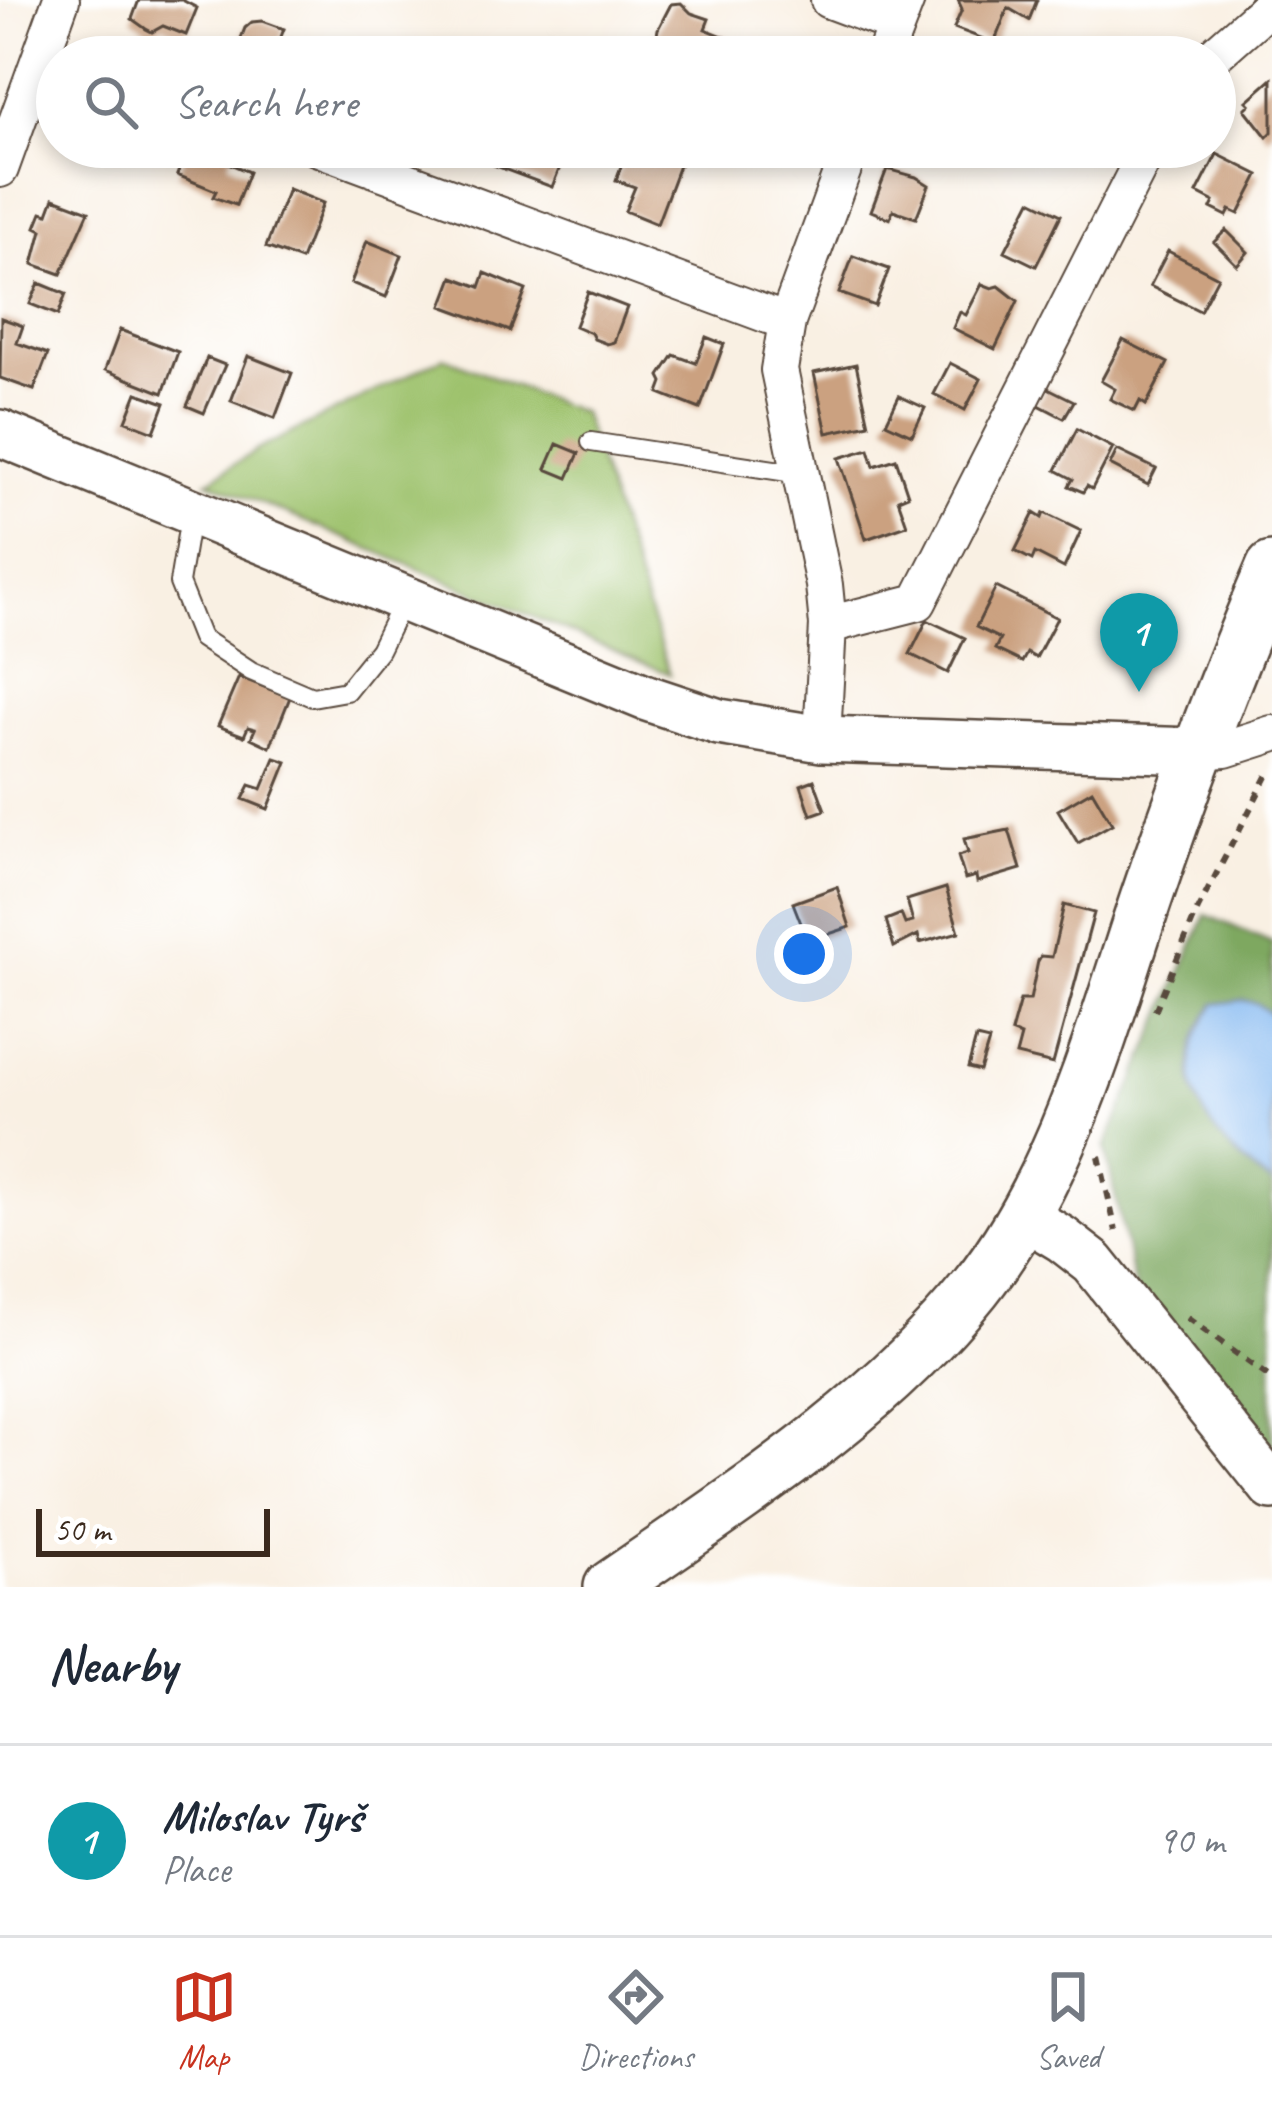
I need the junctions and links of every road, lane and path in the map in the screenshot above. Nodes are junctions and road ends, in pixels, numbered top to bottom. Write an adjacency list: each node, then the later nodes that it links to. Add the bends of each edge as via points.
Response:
1 (61, 0): 5 (street)
2 (830, 0): 4 (street)
3 (1272, 4): 6 (street)
4 (895, 27)
5 (60, 36)
6 (1236, 36)
7 (36, 97): 11 (street)
8 (373, 168): 12 (street)
9 (843, 168): 12 (street)
10 (1138, 168): 19 (street, via 917,602)
11 (0, 169)
12 (787, 322): 15 (street, via 779,370)
13 (0, 433): 16 (street)
14 (591, 442): 15 (lane)
15 (801, 474): 19 (street)
16 (191, 511): 18 (street); 18 (lane, via 179,583 201,638 312,697 346,691 379,650)
17 (1272, 568): 22 (main road)
18 (404, 598): 20 (street, via 647,698 719,722)
19 (828, 625): 20 (street)
20 (822, 739): 22 (street)
21 (1270, 750): 22 (street); 23 (path)
22 (1196, 752): 25 (main road, via 1065,1136)
23 (1152, 1018)
24 (1097, 1150): 26 (path)
25 (1024, 1216): 29 (street, via 1093,1264); 30 (main road, via 925,1345 842,1418)
26 (1118, 1238)
27 (1184, 1315): 28 (path)
28 (1272, 1378)
29 (1272, 1487)
30 (610, 1587)

